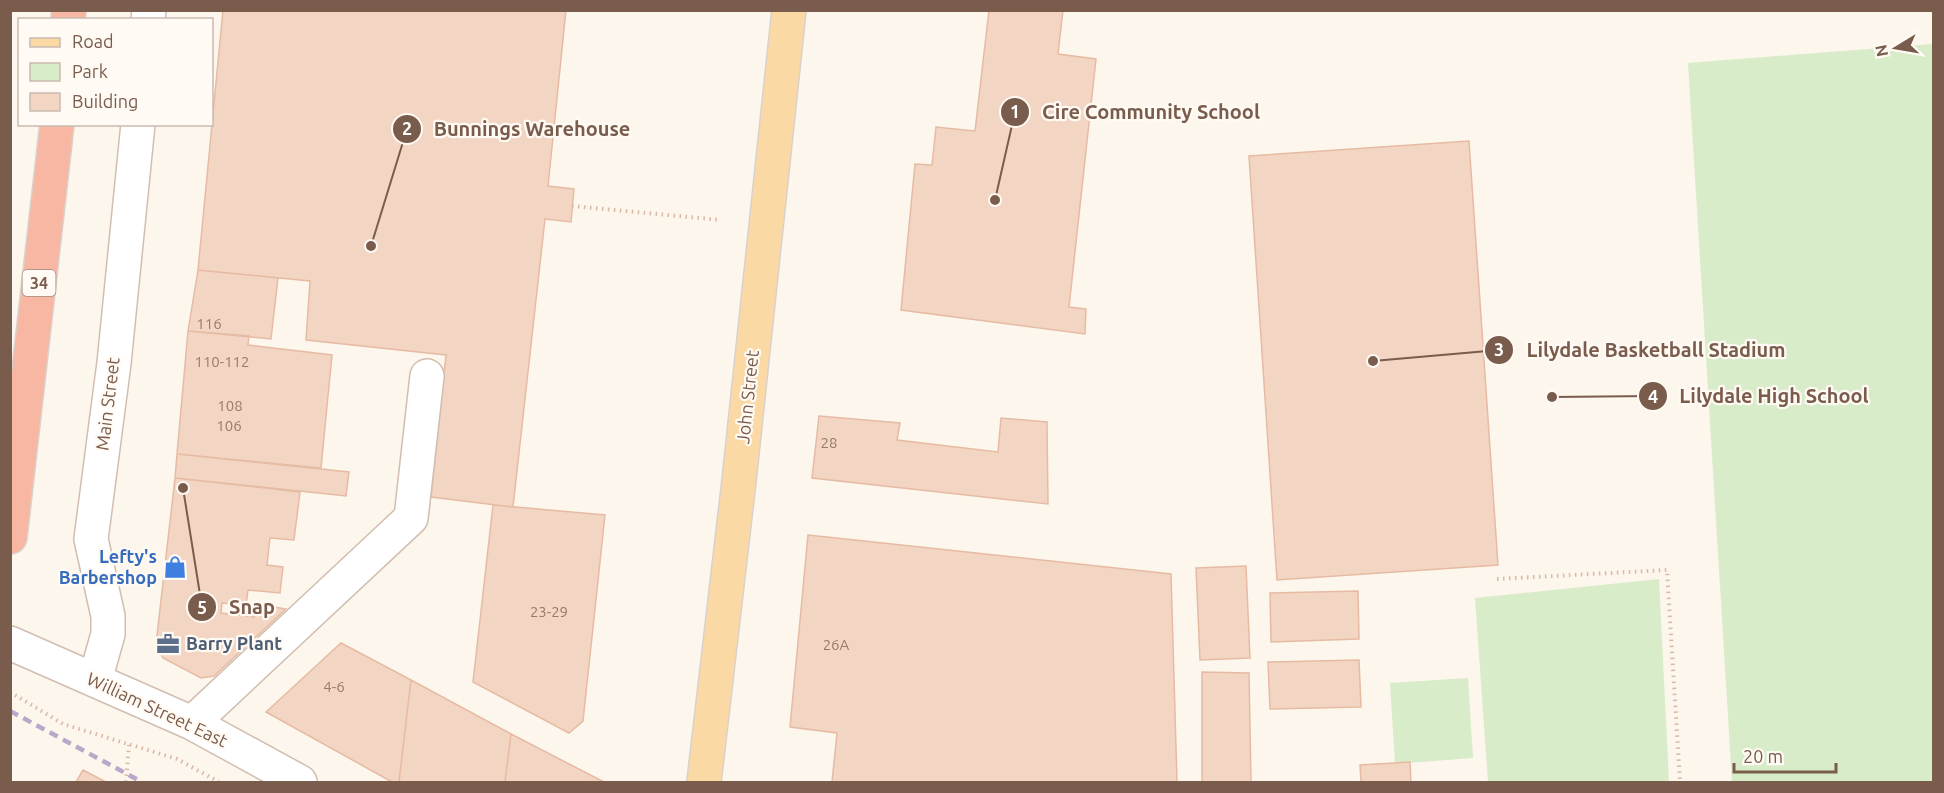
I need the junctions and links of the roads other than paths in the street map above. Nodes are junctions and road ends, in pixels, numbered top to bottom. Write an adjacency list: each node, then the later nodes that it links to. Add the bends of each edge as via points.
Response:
1 (789, 10): 11 (main road, John Street)
2 (57, 126): 5 (highway, 34)
3 (138, 126): 8 (street, Main Street, via 114,363 91,539 108,616 108,634)
4 (427, 376): 9 (street, via 411,518)
5 (16, 437): 6 (highway, 34)
6 (10, 537)
7 (10, 643): 8 (street, William Street East)
8 (95, 680): 9 (street, William Street East)
9 (192, 723): 10 (street, William Street East)
10 (300, 783)
11 (704, 783)

